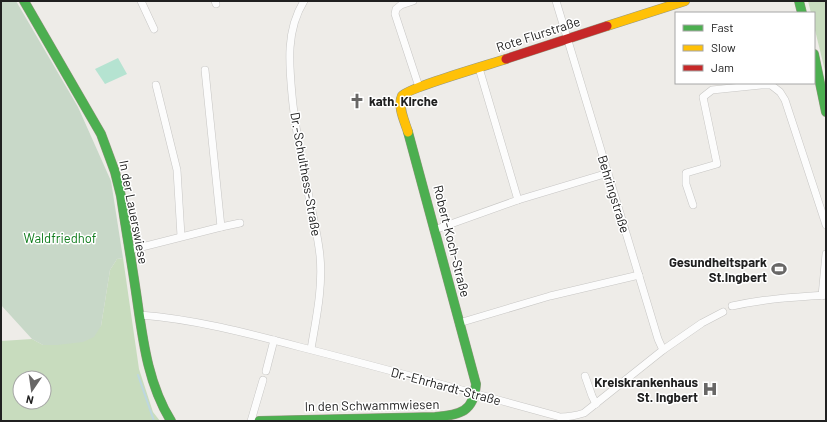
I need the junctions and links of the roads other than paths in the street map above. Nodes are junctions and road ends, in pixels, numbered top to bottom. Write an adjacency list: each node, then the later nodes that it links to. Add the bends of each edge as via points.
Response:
1 (24, 1): 26 (street, In der Lauerswiese, via 101,134 115,172)
2 (141, 1): 9 (street)
3 (304, 1): 35 (street, Dr.-Schulthess-Straße, via 292,33 289,68 301,158 320,257 321,288)
4 (413, 1): 15 (street, via 401,5 395,14)
5 (556, 1): 10 (street, Behringstraße)
6 (685, 1): 10 (street, Rote Flurstraße)
7 (799, 1): 8 (street)
8 (802, 12)
9 (154, 29)
10 (567, 38): 12 (street, Rote Flurstraße); 18 (street, Behringstraße)
11 (815, 59): 17 (street)
12 (479, 68): 15 (street, Rote Flurstraße); 19 (street)
13 (205, 70): 23 (street)
14 (156, 86): 25 (street, via 176,170)
15 (418, 87): 16 (street, Rote Flurstraße)
16 (401, 96): 24 (street, Robert-Koch-Straße, via 401,107)
17 (826, 112)
18 (608, 173): 19 (street); 28 (street, Behringstraße)
19 (518, 200): 24 (street)
20 (693, 205): 22 (street, via 686,184 686,173 718,164 703,97 712,90 771,86 780,92 785,100)
21 (240, 223): 23 (street)
22 (826, 225)
23 (221, 227): 25 (street)
24 (434, 230): 33 (street, Robert-Koch-Straße)
25 (181, 236): 26 (street)
26 (130, 250): 32 (street, In der Lauerswiese)
27 (826, 254): 29 (street)
28 (639, 274): 33 (street, via 550,296); 36 (street, Behringstraße)
29 (824, 296): 30 (street, via 774,299)
30 (732, 306)
31 (723, 312): 36 (street, Dr.-Ehrhardt-Straße)
32 (140, 315): 34 (street, Dr.-Ehrhardt-Straße, via 181,320); 43 (street, In der Lauerswiese, via 155,389)
33 (459, 323): 40 (street, Robert-Koch-Straße, via 476,384)
34 (274, 340): 35 (street, Dr.-Ehrhardt-Straße); 37 (street)
35 (311, 350): 40 (street, Dr.-Ehrhardt-Straße)
36 (663, 350): 41 (street, Dr.-Ehrhardt-Straße)
37 (266, 371)
38 (585, 376): 41 (street)
39 (263, 380): 44 (street)
40 (475, 393): 42 (street, Dr.-Ehrhardt-Straße); 45 (street, In den Schwammwiesen, via 468,408 449,416)
41 (596, 404): 42 (street, Dr.-Ehrhardt-Straße, via 584,413)
42 (559, 419)
43 (170, 421)
44 (251, 421)
45 (259, 421)

